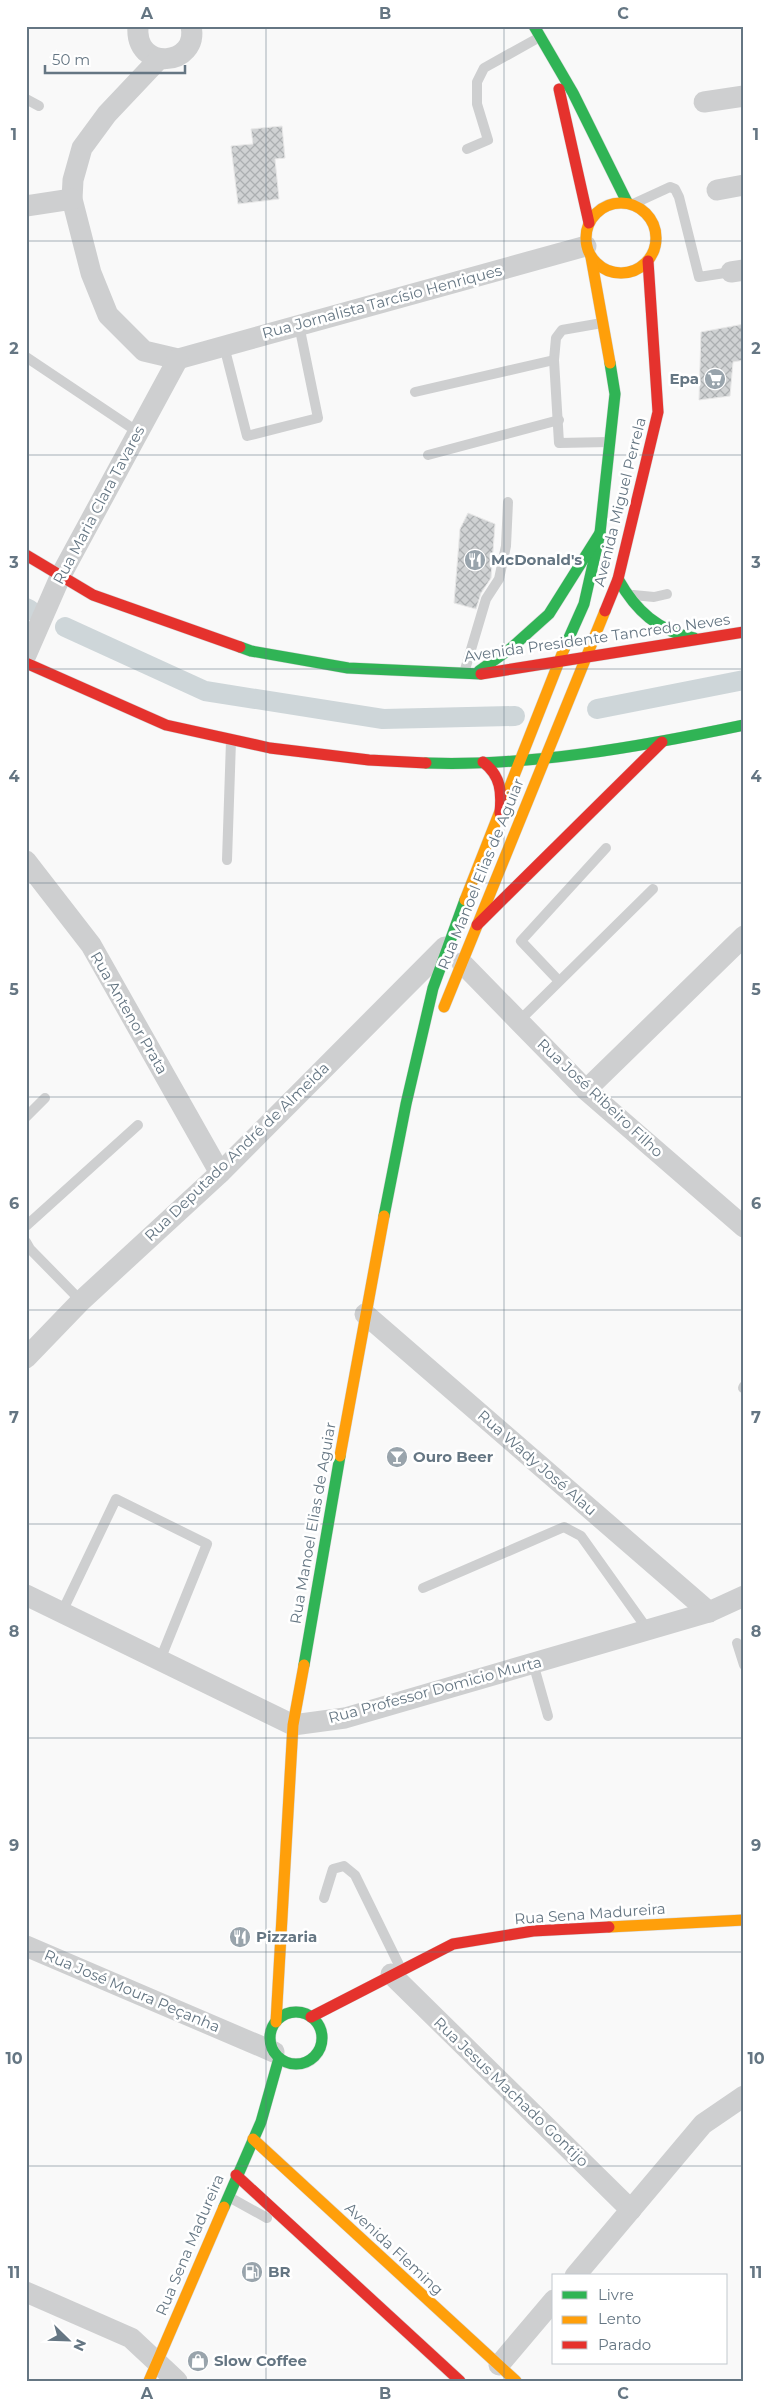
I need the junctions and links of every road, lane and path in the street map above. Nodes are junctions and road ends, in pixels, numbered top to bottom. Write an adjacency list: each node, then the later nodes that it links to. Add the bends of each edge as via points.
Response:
1 (138, 26): 6 (street, via 137,37 145,51)
2 (192, 26): 6 (street, via 188,48 175,58)
3 (534, 26): 4 (main road)
4 (540, 37): 5 (main road); 11 (lane, via 484,68 477,82 477,104 488,140)
5 (552, 55): 15 (main road); 17 (main road)
6 (159, 59): 14 (street, via 107,114 82,148 73,180)
7 (744, 96): 9 (street)
8 (26, 99): 10 (lane)
9 (704, 102)
10 (39, 106)
11 (467, 149)
12 (744, 185): 13 (street)
13 (717, 190)
14 (72, 199): 16 (street); 25 (street, via 91,273 108,315 144,351)
15 (630, 203): 17 (main road, via 615,202 604,206); 19 (main road, via 650,218 655,229 656,240); 20 (lane, via 670,187 674,189 680,196 699,277)
16 (26, 206)
17 (588, 223): 18 (main road, via 585,234)
18 (588, 251): 19 (main road, via 598,265 618,273 639,268); 21 (main road, Avenida Miguel Perrela); 22 (street, Rua Jornalista Tarcísio Henriques)
19 (648, 261): 31 (main road, Avenida Miguel Perrela)
20 (738, 271)
21 (603, 323): 26 (lane, via 562,330 556,338); 29 (main road, Avenida Miguel Perrela)
22 (299, 326): 23 (street, Rua Jornalista Tarcísio Henriques); 23 (lane, via 318,418 247,436)
23 (224, 346): 25 (street, Rua Jornalista Tarcísio Henriques)
24 (26, 357): 33 (lane)
25 (178, 359): 33 (street, Rua Maria Clara Tavares)
26 (554, 360): 27 (lane); 32 (lane)
27 (415, 392)
28 (630, 392): 29 (main road)
29 (616, 394): 34 (main road, Avenida Miguel Perrela)
30 (644, 398): 31 (main road)
31 (658, 412): 40 (main road, Avenida Miguel Perrela)
32 (559, 420): 34 (lane, via 559,443); 35 (lane)
33 (138, 432): 39 (street, Rua Maria Clara Tavares)
34 (610, 442): 37 (main road, Avenida Miguel Perrela)
35 (428, 455)
36 (508, 502): 49 (lane, via 506,546 499,579 486,599)
37 (600, 533): 48 (main road, Avenida Miguel Perrela, via 584,604); 49 (main road, via 549,614 510,649)
38 (26, 555): 39 (main road, Avenida Presidente Tancredo Neves)
39 (61, 575): 45 (street, Rua Maria Clara Tavares); 49 (main road, Avenida Presidente Tancredo Neves, via 92,595 251,651 348,668)
40 (618, 579): 42 (main road); 46 (main road, Avenida Miguel Perrela)
41 (667, 594): 42 (lane, via 654,597)
42 (626, 595): 44 (main road, via 651,622 676,634)
43 (744, 632): 44 (main road, Avenida Presidente Tancredo Neves)
44 (703, 640): 46 (main road, Avenida Presidente Tancredo Neves)
45 (30, 646)
46 (585, 656): 48 (main road, Avenida Presidente Tancredo Neves); 53 (main road, Rua Manoel Elias de Aguiar)
47 (26, 662): 51 (main road, via 166,725)
48 (558, 662): 49 (main road, Avenida Presidente Tancredo Neves); 54 (main road, Rua Manoel Elias de Aguiar)
49 (468, 674)
50 (744, 725): 52 (main road)
51 (231, 740): 55 (main road, via 369,760 454,764); 58 (lane)
52 (662, 742): 53 (main road); 61 (main road)
53 (544, 757): 54 (main road); 61 (main road, Rua Manoel Elias de Aguiar)
54 (521, 760): 55 (main road); 56 (main road, Rua Manoel Elias de Aguiar)
55 (484, 762): 56 (main road, via 499,777 502,789)
56 (500, 813): 63 (main road, Rua Manoel Elias de Aguiar)
57 (606, 848): 65 (lane, via 521,941)
58 (227, 860)
59 (26, 861): 72 (street, Rua Antenor Prata, via 91,945)
60 (653, 889): 65 (lane)
61 (477, 925): 64 (main road, Rua Manoel Elias de Aguiar)
62 (744, 936): 67 (street)
63 (447, 946): 69 (main road, Rua Manoel Elias de Aguiar, via 433,988); 72 (street, Rua Deputado André de Almeida)
64 (462, 963): 66 (street, Rua José Ribeiro Filho); 69 (main road, Rua Manoel Elias de Aguiar)
65 (558, 980): 66 (lane)
66 (518, 1021): 67 (street, Rua José Ribeiro Filho)
67 (586, 1090): 74 (street, Rua José Ribeiro Filho)
68 (45, 1098): 70 (lane)
69 (406, 1104): 77 (main road, Rua Manoel Elias de Aguiar)
70 (26, 1117)
71 (138, 1125): 73 (lane)
72 (220, 1172): 76 (street, Rua Deputado André de Almeida)
73 (26, 1225)
74 (743, 1226)
75 (26, 1242): 76 (lane)
76 (82, 1301): 78 (street, Rua Deputado André de Almeida)
77 (365, 1314): 83 (street, Rua Wady José Alau); 90 (main road, Rua Manoel Elias de Aguiar)
78 (26, 1358)
79 (423, 1588): 84 (lane, via 564,1528 581,1536)
80 (26, 1595): 82 (street)
81 (744, 1596): 83 (street, Rua Professor Domicio Murta)
82 (62, 1612): 86 (street); 86 (lane, via 116,1499 207,1544)
83 (709, 1612): 84 (street, Rua Professor Domicio Murta)
84 (648, 1630): 87 (street, Rua Professor Domicio Murta)
85 (738, 1643): 88 (lane)
86 (160, 1660): 90 (street)
87 (533, 1663): 89 (lane); 90 (street, Rua Professor Domicio Murta, via 345,1718)
88 (744, 1665)
89 (548, 1716)
90 (293, 1725): 94 (main road, Rua Manoel Elias de Aguiar)
91 (324, 1898): 95 (lane, via 333,1870 344,1866 355,1874)
92 (744, 1920): 95 (main road, Rua Sena Madureira, via 533,1930 453,1944)
93 (26, 1946): 102 (street, Rua José Moura Peçanha)
94 (281, 1951): 96 (main road, Rua Manoel Elias de Aguiar); 100 (main road, Rua Manoel Elias de Aguiar)
95 (396, 1972): 97 (main road, Rua Sena Madureira); 114 (street, Rua Jesus Machado Gontijo)
96 (292, 1978)
97 (361, 1992): 98 (main road, Rua Sena Madureira); 99 (main road, Rua Sena Madureira)
98 (306, 2012): 100 (main road, via 290,2013); 103 (main road, via 320,2029)
99 (344, 2015)
100 (274, 2025): 102 (street, Rua José Moura Peçanha); 104 (main road, via 270,2036)
101 (333, 2030): 103 (main road)
102 (237, 2036): 104 (street, Rua José Moura Peçanha)
103 (321, 2045): 105 (main road, via 318,2053)
104 (277, 2055): 105 (main road, via 295,2064); 109 (main road, Rua Sena Madureira)
105 (304, 2063): 106 (main road)
106 (293, 2078)
107 (282, 2092): 109 (main road, Rua Sena Madureira)
108 (744, 2096): 114 (street, via 702,2124)
109 (261, 2122): 110 (main road, Rua Sena Madureira)
110 (253, 2139): 111 (main road, Rua Sena Madureira); 120 (main road, Avenida Fleming)
111 (236, 2175): 112 (main road, Rua Sena Madureira); 113 (main road)
112 (228, 2196): 115 (lane); 121 (main road, Rua Sena Madureira, via 194,2289)
113 (261, 2198): 115 (lane); 116 (main road)
114 (631, 2210): 117 (street)
115 (255, 2211): 116 (lane)
116 (303, 2237): 123 (main road)
117 (577, 2274)
118 (26, 2292): 121 (street, via 131,2338)
119 (552, 2302): 120 (street)
120 (498, 2365): 124 (main road, Avenida Fleming)
121 (153, 2372): 122 (street)
122 (176, 2381)
123 (460, 2381)
124 (516, 2381)

